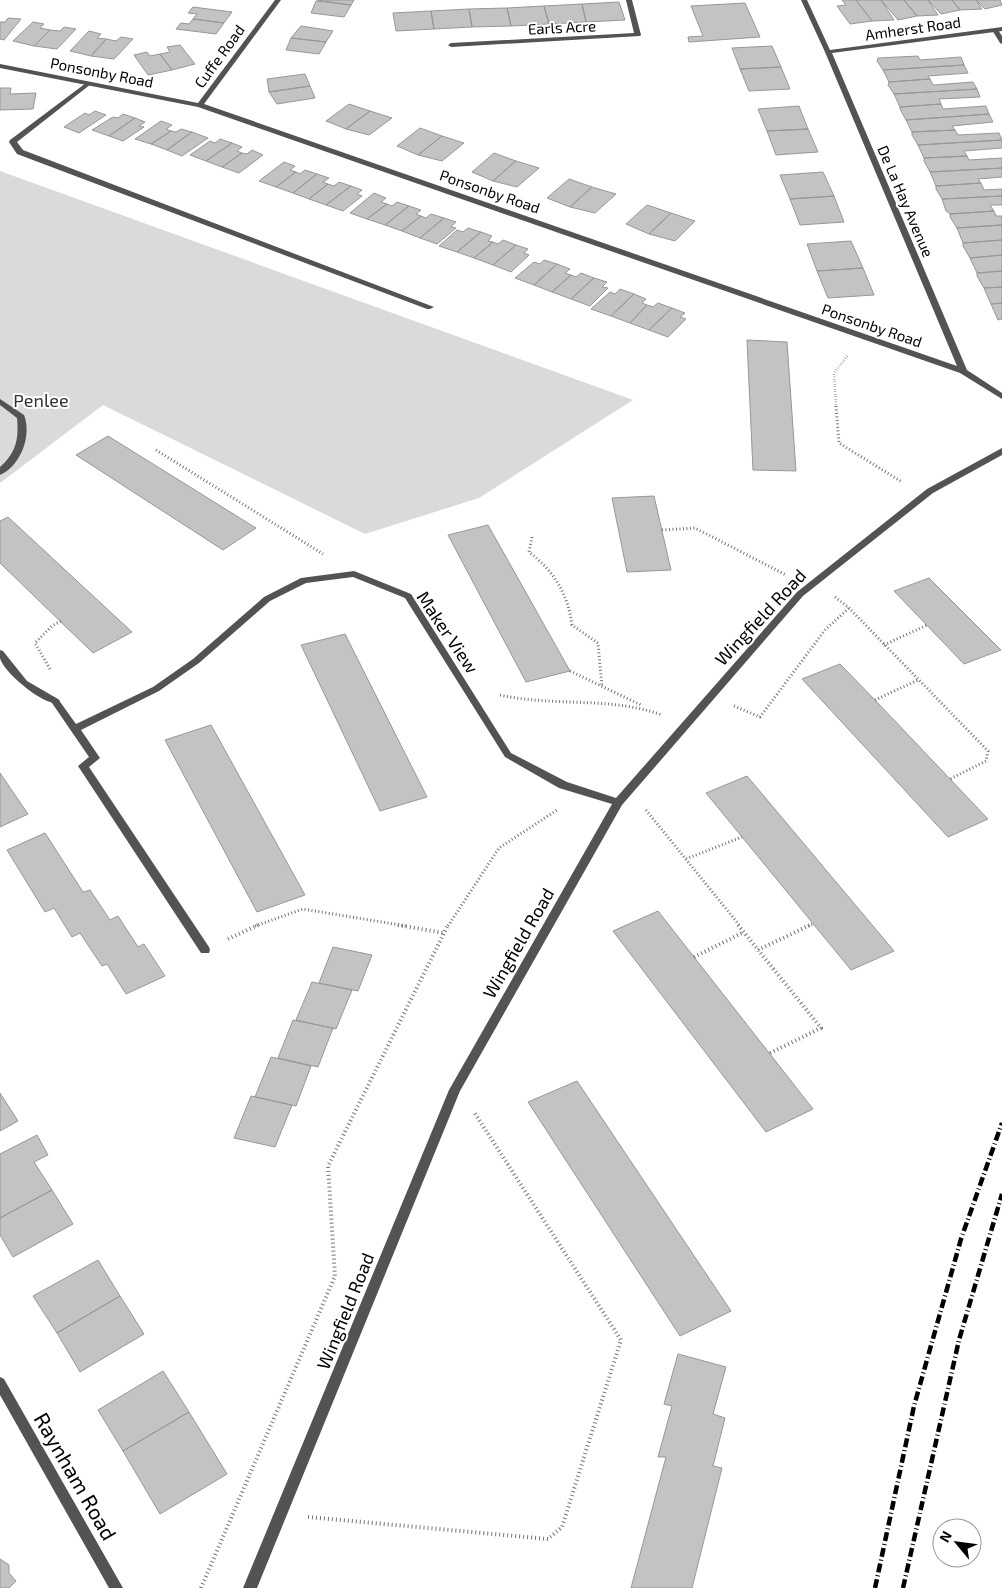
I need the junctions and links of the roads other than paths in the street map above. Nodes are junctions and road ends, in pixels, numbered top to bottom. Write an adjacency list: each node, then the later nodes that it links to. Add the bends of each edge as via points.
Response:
1 (278, 0): 10 (street, Cuffe Road)
2 (629, 0): 6 (street, Earls Acre, via 638,35)
3 (804, 0): 7 (street, De La Hay Avenue)
4 (999, 29): 5 (street); 7 (street, Amherst Road)
5 (1002, 42)
6 (451, 46)
7 (828, 52): 12 (street, De La Hay Avenue)
8 (0, 66): 9 (street, Ponsonby Road)
9 (88, 84): 10 (street, Ponsonby Road); 11 (street, via 13,142 20,152)
10 (200, 105): 12 (street, Ponsonby Road)
11 (430, 307)
12 (963, 371): 13 (street)
13 (1002, 397)
14 (0, 401): 16 (street, via 21,417 24,437 12,461)
15 (1002, 452): 19 (street, Wingfield Road, via 924,496 800,594)
16 (0, 472)
17 (0, 653): 18 (street, via 24,683 55,701)
18 (74, 729): 19 (street, Maker View, via 156,688 196,661 267,599 304,580 354,574 408,596 508,755 563,785); 20 (street, via 95,758 83,766)
19 (618, 802): 23 (street, Wingfield Road, via 457,1086)
20 (205, 950)
21 (0, 1383): 22 (street, Raynham Road)
22 (116, 1588)
23 (250, 1588)

